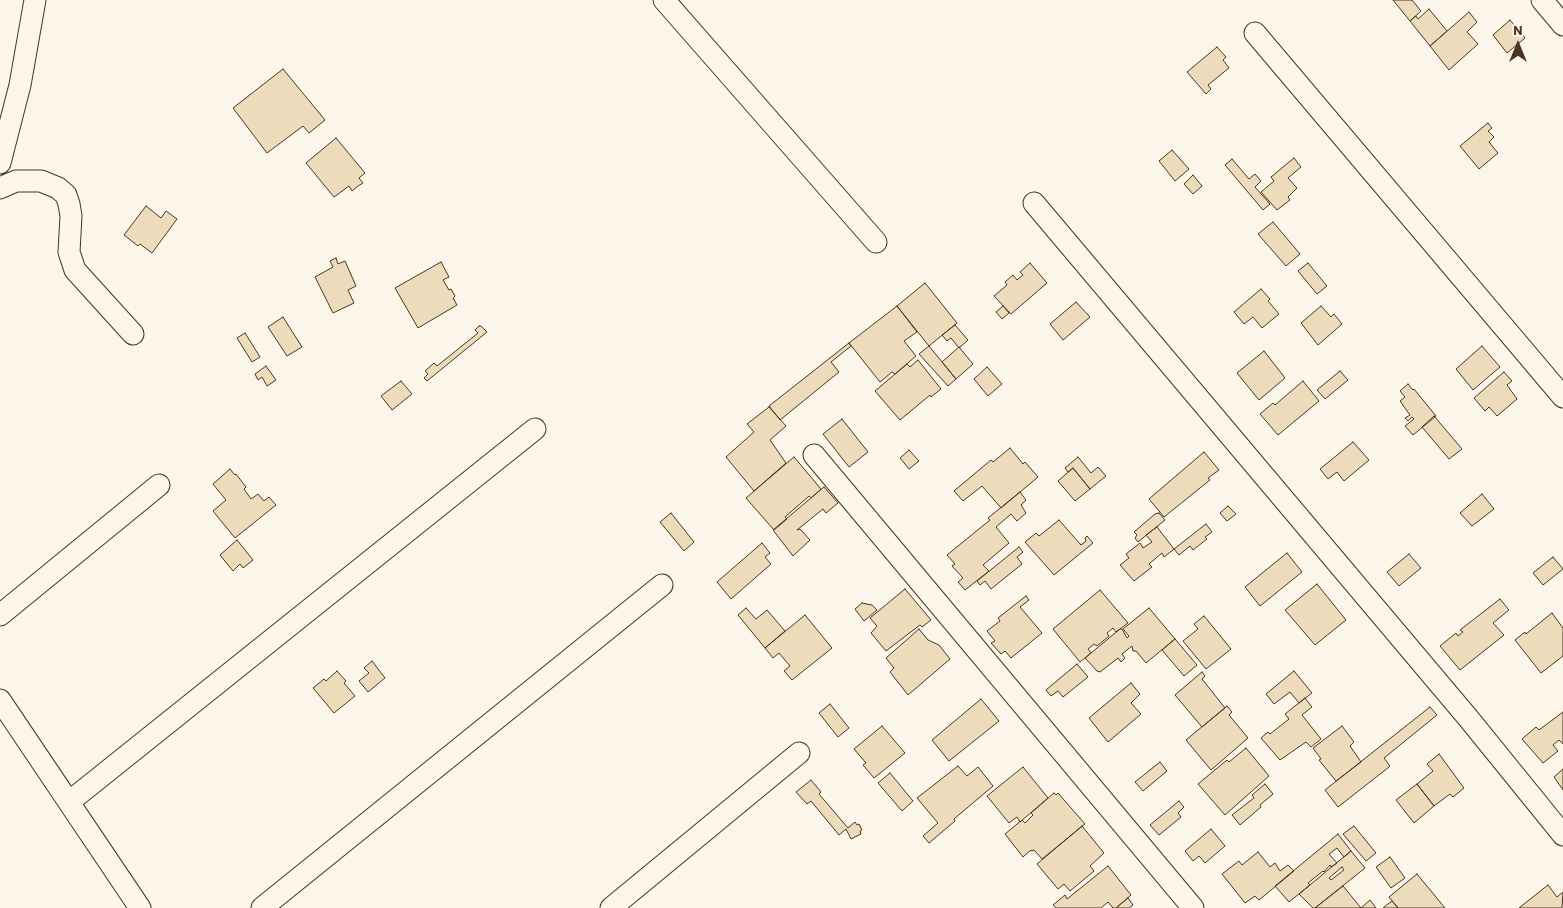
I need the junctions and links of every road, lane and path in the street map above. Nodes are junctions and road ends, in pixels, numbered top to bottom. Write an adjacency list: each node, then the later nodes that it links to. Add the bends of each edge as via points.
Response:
1 (664, 0): 9 (street)
2 (1542, 0): 4 (street)
3 (29, 2): 6 (street, via 20,85)
4 (1563, 25)
5 (1255, 33): 11 (street)
6 (0, 164)
7 (0, 188): 10 (street, via 16,181 41,181 66,195 71,216 69,252 75,270)
8 (1034, 203): 20 (street)
9 (876, 242)
10 (134, 334)
11 (1563, 397)
12 (535, 429): 19 (street)
13 (814, 454): 24 (street)
14 (159, 485): 16 (street)
15 (662, 585): 22 (street)
16 (0, 615)
17 (0, 700): 19 (street)
18 (799, 753): 23 (street)
19 (69, 802): 21 (street)
20 (1563, 835)
21 (140, 908)
22 (262, 908)
23 (611, 908)
24 (1192, 908)

